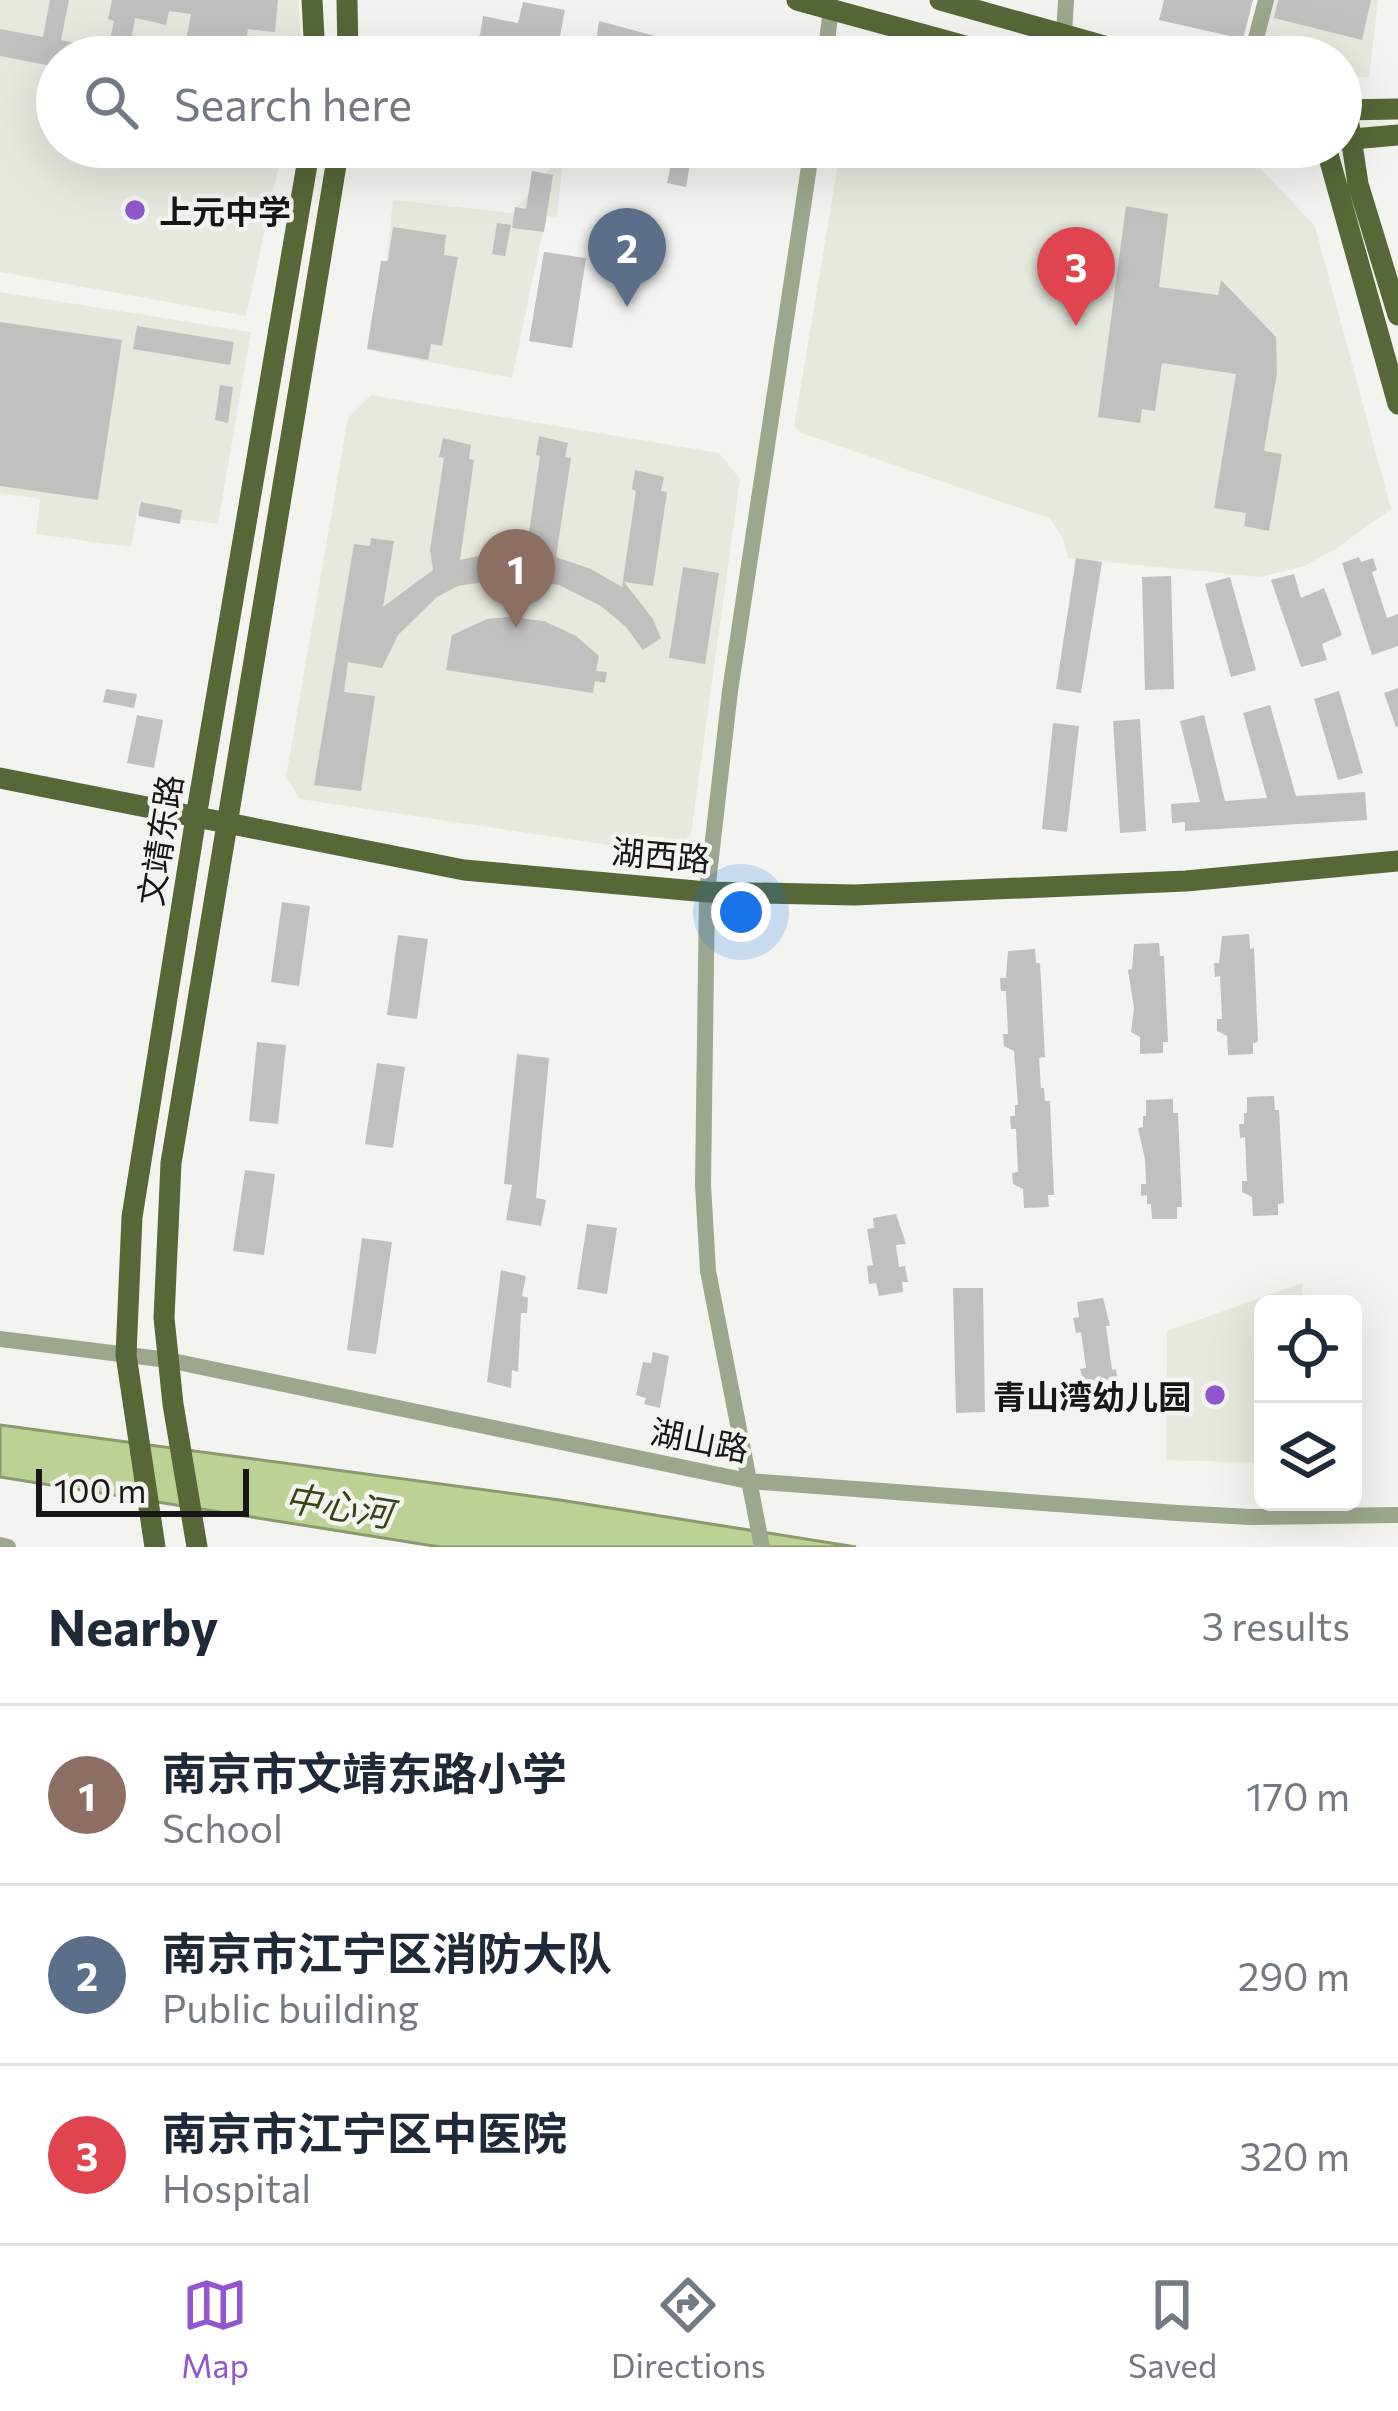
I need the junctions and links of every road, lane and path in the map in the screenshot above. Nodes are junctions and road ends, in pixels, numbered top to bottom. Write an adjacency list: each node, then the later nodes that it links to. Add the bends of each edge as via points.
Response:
1 (312, 0): 9 (main road)
2 (797, 0): 7 (main road)
3 (940, 0): 8 (main road)
4 (1066, 0): 8 (street)
5 (1266, 0): 14 (street)
6 (349, 3): 10 (main road)
7 (831, 9): 11 (street); 12 (main road)
8 (1064, 35): 13 (main road)
9 (315, 36)
10 (348, 36)
11 (828, 36)
12 (929, 36)
13 (1068, 36)
14 (1257, 36)
15 (1398, 109): 16 (main road)
16 (1362, 110)
17 (1398, 136): 18 (main road)
18 (1362, 139)
19 (306, 168): 27 (main road, 文靖东路)
20 (336, 168): 28 (main road, 文靖东路)
21 (809, 168): 30 (street)
22 (1332, 168): 25 (main road)
23 (1354, 168): 24 (main road)
24 (1398, 315)
25 (1398, 404)
26 (0, 778): 27 (main road, 湖西路)
27 (196, 817): 28 (main road, 湖西路); 32 (main road, 文靖东路, via 132,1217)
28 (230, 823): 30 (main road, 湖西路, via 464,870); 33 (main road, 文靖东路, via 171,1163)
29 (1398, 862): 30 (main road, 湖西路, via 1186,881 854,895)
30 (707, 892): 34 (street, via 708,1271)
31 (0, 1339): 32 (street, 湖山路)
32 (126, 1355): 33 (street, 湖山路); 36 (main road, 文靖东路)
33 (167, 1360): 34 (street, 湖山路); 37 (main road, 文靖东路)
34 (748, 1480): 35 (street, 湖山路, via 1250,1517); 38 (street)
35 (1398, 1515)
36 (154, 1544)
37 (197, 1547)
38 (763, 1547)

